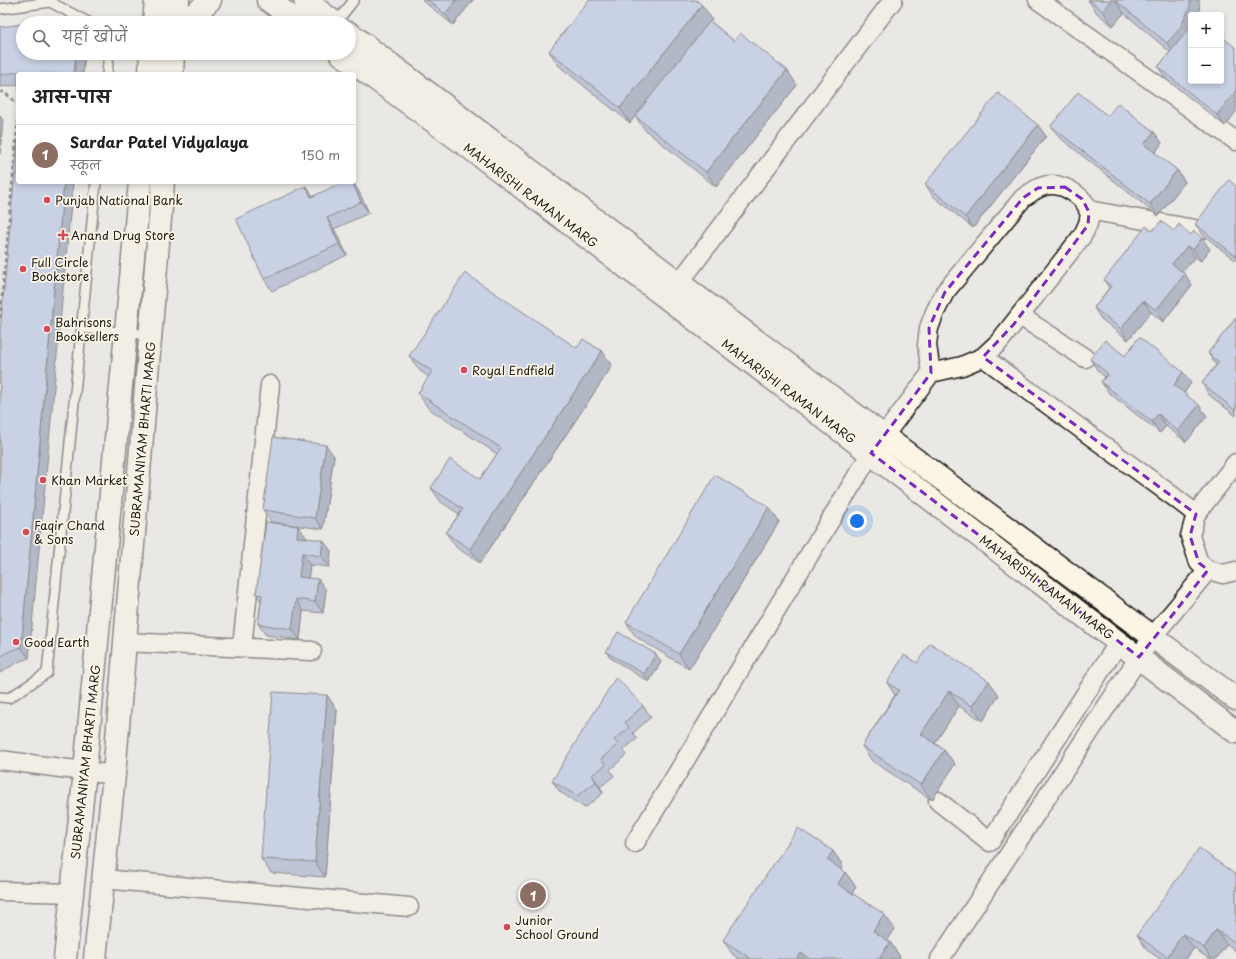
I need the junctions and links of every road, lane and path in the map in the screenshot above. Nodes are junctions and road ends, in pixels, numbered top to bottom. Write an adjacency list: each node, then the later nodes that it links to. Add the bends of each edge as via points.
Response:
1 (156, 0): 11 (main road)
2 (178, 0): 12 (main road)
3 (210, 0): 13 (main road)
4 (268, 0): 14 (main road)
5 (305, 0): 15 (main road)
6 (354, 0): 16 (lane)
7 (893, 0): 34 (street)
8 (1040, 1): 27 (street)
9 (0, 9): 10 (lane, via 50,2)
10 (77, 16)
11 (155, 16)
12 (177, 16)
13 (193, 16)
14 (290, 16)
15 (327, 16)
16 (341, 16)
17 (356, 38): 34 (main road, MAHARISHI RAMAN MARG)
18 (108, 60): 22 (lane)
19 (151, 60): 23 (main road)
20 (173, 60): 24 (main road)
21 (350, 60): 44 (main road, MAHARISHI RAMAN MARG)
22 (107, 72)
23 (150, 72)
24 (172, 72)
25 (0, 92): 26 (path, via 4,92)
26 (16, 102)
27 (1236, 141)
28 (16, 142): 36 (path)
29 (96, 184): 37 (lane)
30 (140, 184): 38 (main road, SUBRAMANIYAM BHARTI MARG)
31 (163, 184): 39 (main road, SUBRAMANIYAM BHARTI MARG)
32 (1088, 210): 33 (street); 35 (street, via 1088,225 1082,236); 42 (street, via 1082,199 1065,187 1051,185 1038,188 1023,198 945,292 929,328 927,345)
33 (1200, 230)
34 (679, 283): 44 (main road, MAHARISHI RAMAN MARG)
35 (1020, 316): 40 (street, via 1000,342); 41 (street)
36 (0, 318)
37 (82, 328): 38 (lane); 55 (lane, via 47,673 9,698)
38 (126, 332): 39 (lane); 59 (main road, SUBRAMANIYAM BHARTI MARG)
39 (151, 335): 50 (main road, SUBRAMANIYAM BHARTI MARG)
40 (983, 357): 42 (street, via 962,366); 46 (street)
41 (1085, 358)
42 (931, 373): 44 (street)
43 (270, 385): 52 (street)
44 (877, 445): 49 (main road, MAHARISHI RAMAN MARG); 51 (main road, MAHARISHI RAMAN MARG); 62 (street)
45 (1236, 463): 46 (street)
46 (1196, 514): 47 (street, via 1190,536 1199,563)
47 (1208, 570): 48 (street, via 1223,574); 49 (street)
48 (1236, 571)
49 (1153, 636): 54 (street); 56 (main road, MAHARISHI RAMAN MARG)
50 (125, 642): 52 (street); 60 (main road, SUBRAMANIYAM BHARTI MARG)
51 (1119, 642): 54 (main road, MAHARISHI RAMAN MARG); 61 (street, via 990,842)
52 (242, 647): 53 (street)
53 (312, 651)
54 (1139, 657): 57 (main road, MAHARISHI RAMAN MARG); 69 (street)
55 (0, 697)
56 (1236, 699)
57 (1236, 732)
58 (0, 760): 59 (street)
59 (85, 771): 60 (street); 65 (main road, SUBRAMANIYAM BHARTI MARG)
60 (114, 775): 63 (main road, SUBRAMANIYAM BHARTI MARG)
61 (938, 801)
62 (635, 843)
63 (103, 879): 66 (street); 68 (main road, SUBRAMANIYAM BHARTI MARG)
64 (0, 890): 65 (street)
65 (72, 893): 67 (main road, SUBRAMANIYAM BHARTI MARG)
66 (409, 907)
67 (65, 959)
68 (95, 959)
69 (940, 959)

